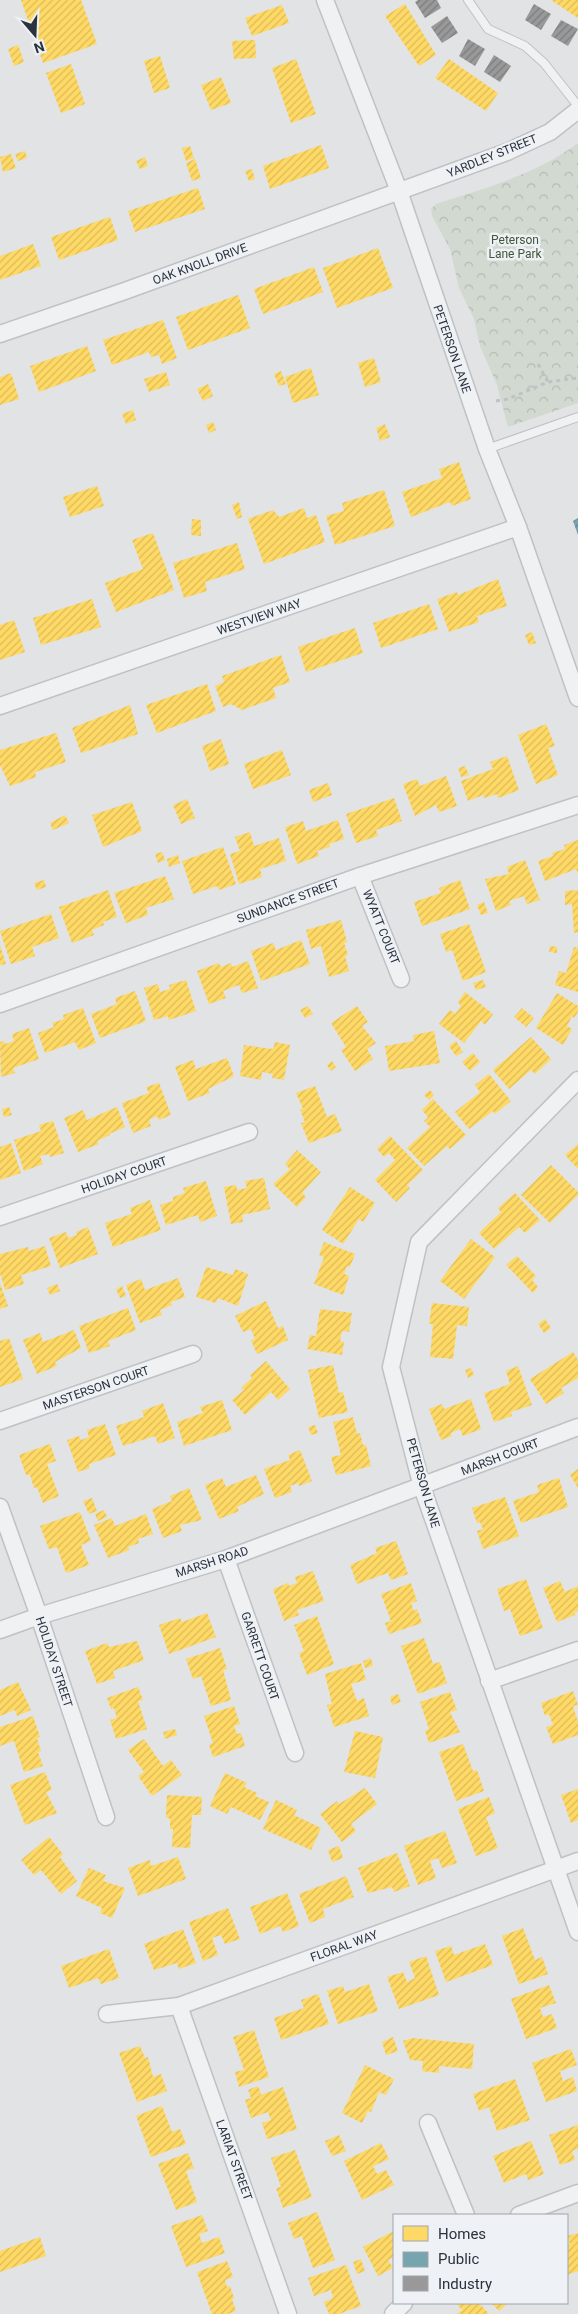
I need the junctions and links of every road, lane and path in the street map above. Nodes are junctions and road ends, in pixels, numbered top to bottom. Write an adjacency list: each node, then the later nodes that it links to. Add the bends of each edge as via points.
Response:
1 (325, 0): 4 (street, PETERSON LANE)
2 (468, 0): 3 (lane, via 488,29 525,46 544,63)
3 (578, 108): 4 (street, YARDLEY STREET, via 550,132 507,152)
4 (400, 191): 5 (street, OAK KNOLL DRIVE); 11 (street, PETERSON LANE)
5 (0, 334)
6 (538, 364): 8 (path)
7 (578, 378): 8 (path)
8 (548, 382): 9 (path)
9 (496, 401)
10 (578, 417): 11 (lane)
11 (487, 448): 12 (street, PETERSON LANE)
12 (518, 527): 13 (street, PETERSON LANE, via 570,664); 14 (street, WESTVIEW WAY)
13 (578, 698)
14 (0, 706)
15 (578, 805): 16 (street, SUNDANCE STREET)
16 (360, 876): 17 (street, WYATT COURT); 18 (street, SUNDANCE STREET)
17 (401, 979)
18 (0, 1004)
19 (578, 1080): 25 (street, PETERSON LANE, via 419,1242 392,1367)
20 (249, 1132): 21 (street, HOLIDAY COURT)
21 (0, 1217)
22 (193, 1354): 23 (street, MASTERSON COURT)
23 (0, 1421)
24 (578, 1427): 25 (street, MARSH COURT)
25 (422, 1487): 27 (street, MARSH ROAD); 31 (street, PETERSON LANE)
26 (0, 1507): 28 (street, HOLIDAY STREET)
27 (226, 1559): 28 (street, MARSH ROAD); 32 (street, GARRETT COURT)
28 (39, 1616): 29 (street, MARSH ROAD); 33 (street, HOLIDAY STREET)
29 (0, 1630)
30 (578, 1650): 31 (street)
31 (489, 1681): 35 (street, PETERSON LANE)
32 (295, 1753)
33 (106, 1817)
34 (578, 1861): 35 (street, FLORAL WAY)
35 (557, 1869): 36 (street, PETERSON LANE); 37 (street, FLORAL WAY)
36 (578, 1932)
37 (179, 2006): 38 (street, FLORAL WAY); 44 (street, LARIAT STREET)
38 (107, 2014)
39 (428, 2123): 41 (street)
40 (578, 2193): 42 (street)
41 (466, 2214)
42 (522, 2214)
43 (403, 2304): 45 (street)
44 (288, 2314)
45 (393, 2314)

